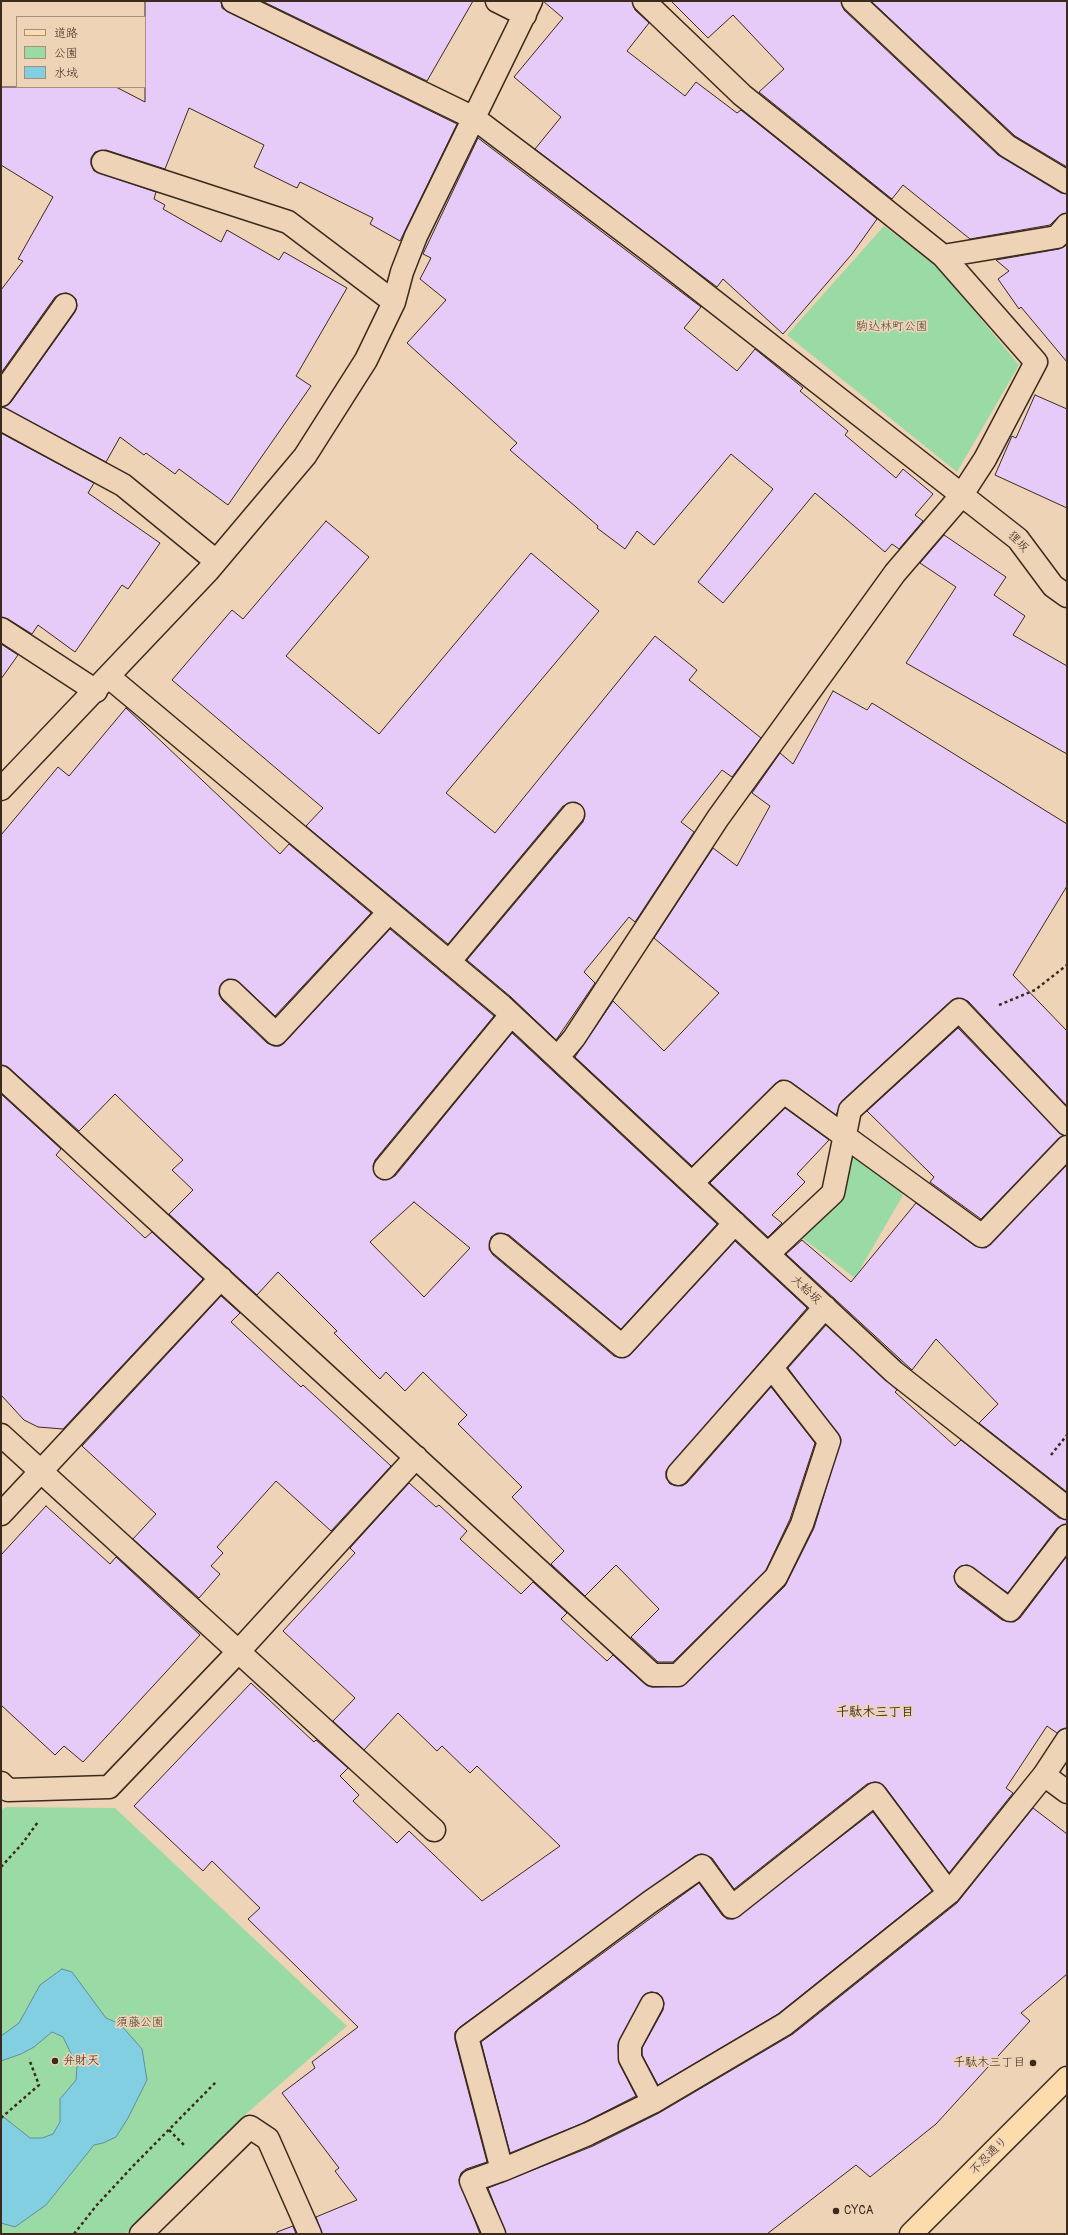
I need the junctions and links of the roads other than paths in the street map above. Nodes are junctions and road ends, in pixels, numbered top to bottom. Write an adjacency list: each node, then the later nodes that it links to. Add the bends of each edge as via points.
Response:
1 (234, 1): 6 (street, 狸坂)
2 (497, 1): 5 (street)
3 (644, 1): 10 (street, via 742,95)
4 (853, 1): 8 (street, via 1007,146)
5 (528, 8): 6 (street)
6 (474, 118): 11 (street, via 416,236); 15 (street, 狸坂, via 659,258)
7 (103, 162): 11 (street, via 288,222)
8 (1067, 182)
9 (1067, 225): 10 (street, via 1057,237)
10 (943, 256): 15 (street, via 1036,362 985,459)
11 (394, 302): 16 (street, via 366,360 305,456)
12 (65, 306): 13 (street)
13 (1, 395)
14 (1, 419): 16 (street, via 123,485)
15 (961, 496): 17 (street, 狸坂, via 1018,539 1053,586); 26 (street, via 895,572 718,818 574,1038)
16 (216, 561): 19 (street)
17 (1067, 596)
18 (1, 629): 19 (street, 大給坂)
19 (102, 684): 20 (street); 22 (street, 大給坂)
20 (1, 789)
21 (573, 814): 23 (street)
22 (389, 912): 23 (street, 大給坂); 24 (street, via 276,1034)
23 (448, 962): 25 (street, 大給坂)
24 (231, 991)
25 (511, 1015): 26 (street, 大給坂); 31 (street)
26 (558, 1057): 32 (street, 大給坂)
27 (1, 1077): 36 (street)
28 (1067, 1124): 29 (street, via 959,1010 850,1110)
29 (846, 1137): 30 (street, via 982,1236); 32 (street, via 784,1092); 35 (street, via 833,1192)
30 (1067, 1147)
31 (386, 1168)
32 (692, 1183): 33 (street, 大給坂)
33 (735, 1223): 34 (street, via 622,1346); 35 (street, 大給坂)
34 (501, 1245)
35 (768, 1254): 37 (street, 大給坂)
36 (221, 1278): 40 (street); 41 (street)
37 (825, 1307): 38 (street); 43 (street, 大給坂, via 894,1372)
38 (772, 1368): 40 (street, via 829,1441 802,1524 776,1577 678,1675 653,1675); 42 (street)
39 (1, 1435): 41 (street)
40 (416, 1457): 47 (street)
41 (41, 1472): 44 (street); 47 (street)
42 (678, 1474)
43 (1067, 1508)
44 (1, 1514)
45 (1067, 1536): 46 (street, via 1010,1610)
46 (966, 1577)
47 (239, 1651): 50 (street, via 109,1787 8,1790); 52 (street)
48 (1067, 1740): 49 (street)
49 (1044, 1775): 51 (street); 53 (street)
50 (1, 1783)
51 (1067, 1792)
52 (434, 1830)
53 (949, 1893): 56 (street, via 786,2024); 57 (street, via 876,1794 732,1907 702,1866 467,2037)
54 (652, 2004): 56 (street, via 630,2045 630,2058)
55 (1067, 2078): 61 (main road, 不忍通り)
56 (653, 2102): 57 (street, via 588,2134)
57 (502, 2170): 60 (street, via 471,2180)
58 (141, 2234): 59 (street, via 250,2127 268,2139)
59 (310, 2234)
60 (494, 2234)
61 (911, 2234)

